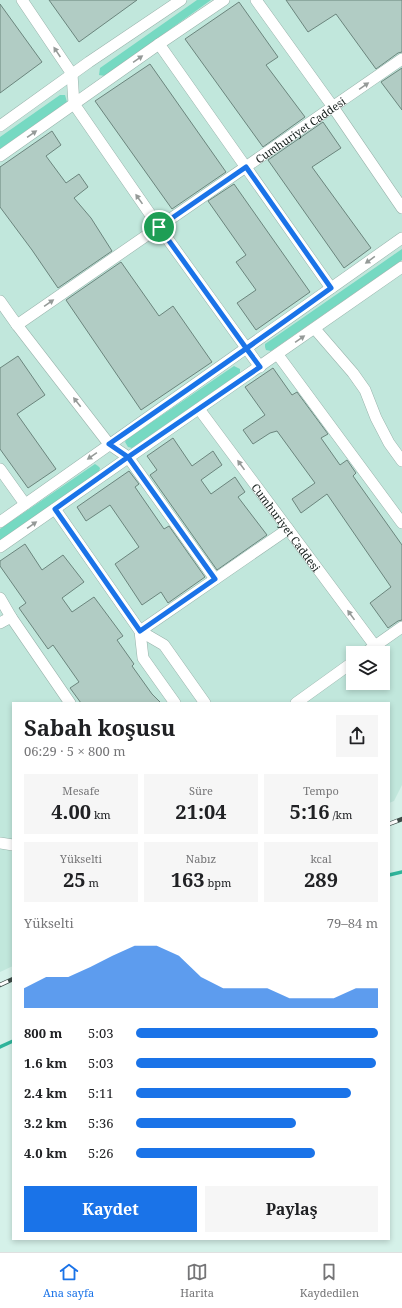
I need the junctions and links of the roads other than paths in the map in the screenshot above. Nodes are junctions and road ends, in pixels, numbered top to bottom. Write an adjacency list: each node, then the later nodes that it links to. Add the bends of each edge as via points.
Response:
1 (22, 0): 7 (street, one-way to 1)
2 (181, 0): 7 (street)
3 (224, 0): 5 (street)
4 (256, 0): 9 (street)
5 (159, 44): 8 (street, one-way to 5); 12 (street)
6 (402, 59): 9 (street, Cumhuriyet Caddesi, one-way to 6)
7 (72, 74): 8 (street); 10 (street)
8 (74, 104): 11 (street, one-way to 8); 14 (street, one-way to 8)
9 (333, 106): 12 (street, Cumhuriyet Caddesi); 13 (street)
10 (0, 126)
11 (0, 156)
12 (246, 167): 14 (street, Cumhuriyet Caddesi); 17 (street)
13 (402, 208)
14 (159, 227): 19 (street, Cumhuriyet Caddesi, one-way to 14); 21 (street)
15 (402, 238): 17 (street, one-way to 17)
16 (402, 267): 20 (street)
17 (331, 288): 21 (street)
18 (0, 300): 19 (street)
19 (17, 325): 25 (street, one-way to 19)
20 (315, 329): 22 (street, one-way to 20); 27 (street, via 354,373 365,390 389,443)
21 (246, 348): 23 (street); 25 (street)
22 (278, 355): 23 (street); 32 (street)
23 (260, 367): 24 (street)
24 (199, 409): 26 (street); 33 (street, Cumhuriyet Caddesi, one-way to 24)
25 (109, 444): 26 (street); 29 (street, one-way to 29)
26 (128, 457): 30 (street); 35 (street)
27 (402, 461)
28 (0, 469): 29 (street)
29 (25, 504): 31 (street)
30 (55, 509): 34 (street, one-way to 30); 40 (street)
31 (0, 522)
32 (402, 522)
33 (288, 529): 35 (street); 41 (street, Cumhuriyet Caddesi, one-way to 33)
34 (0, 547)
35 (215, 579): 40 (street)
36 (0, 598): 37 (street)
37 (11, 617): 38 (street); 43 (street)
38 (0, 624)
39 (402, 627): 41 (street)
40 (140, 631): 44 (street, via 143,658); 45 (street, via 164,646)
41 (375, 646)
42 (346, 667): 46 (street)
43 (69, 702)
44 (174, 702)
45 (204, 702)
46 (297, 702)
47 (0, 843): 48 (street)
48 (12, 845)

